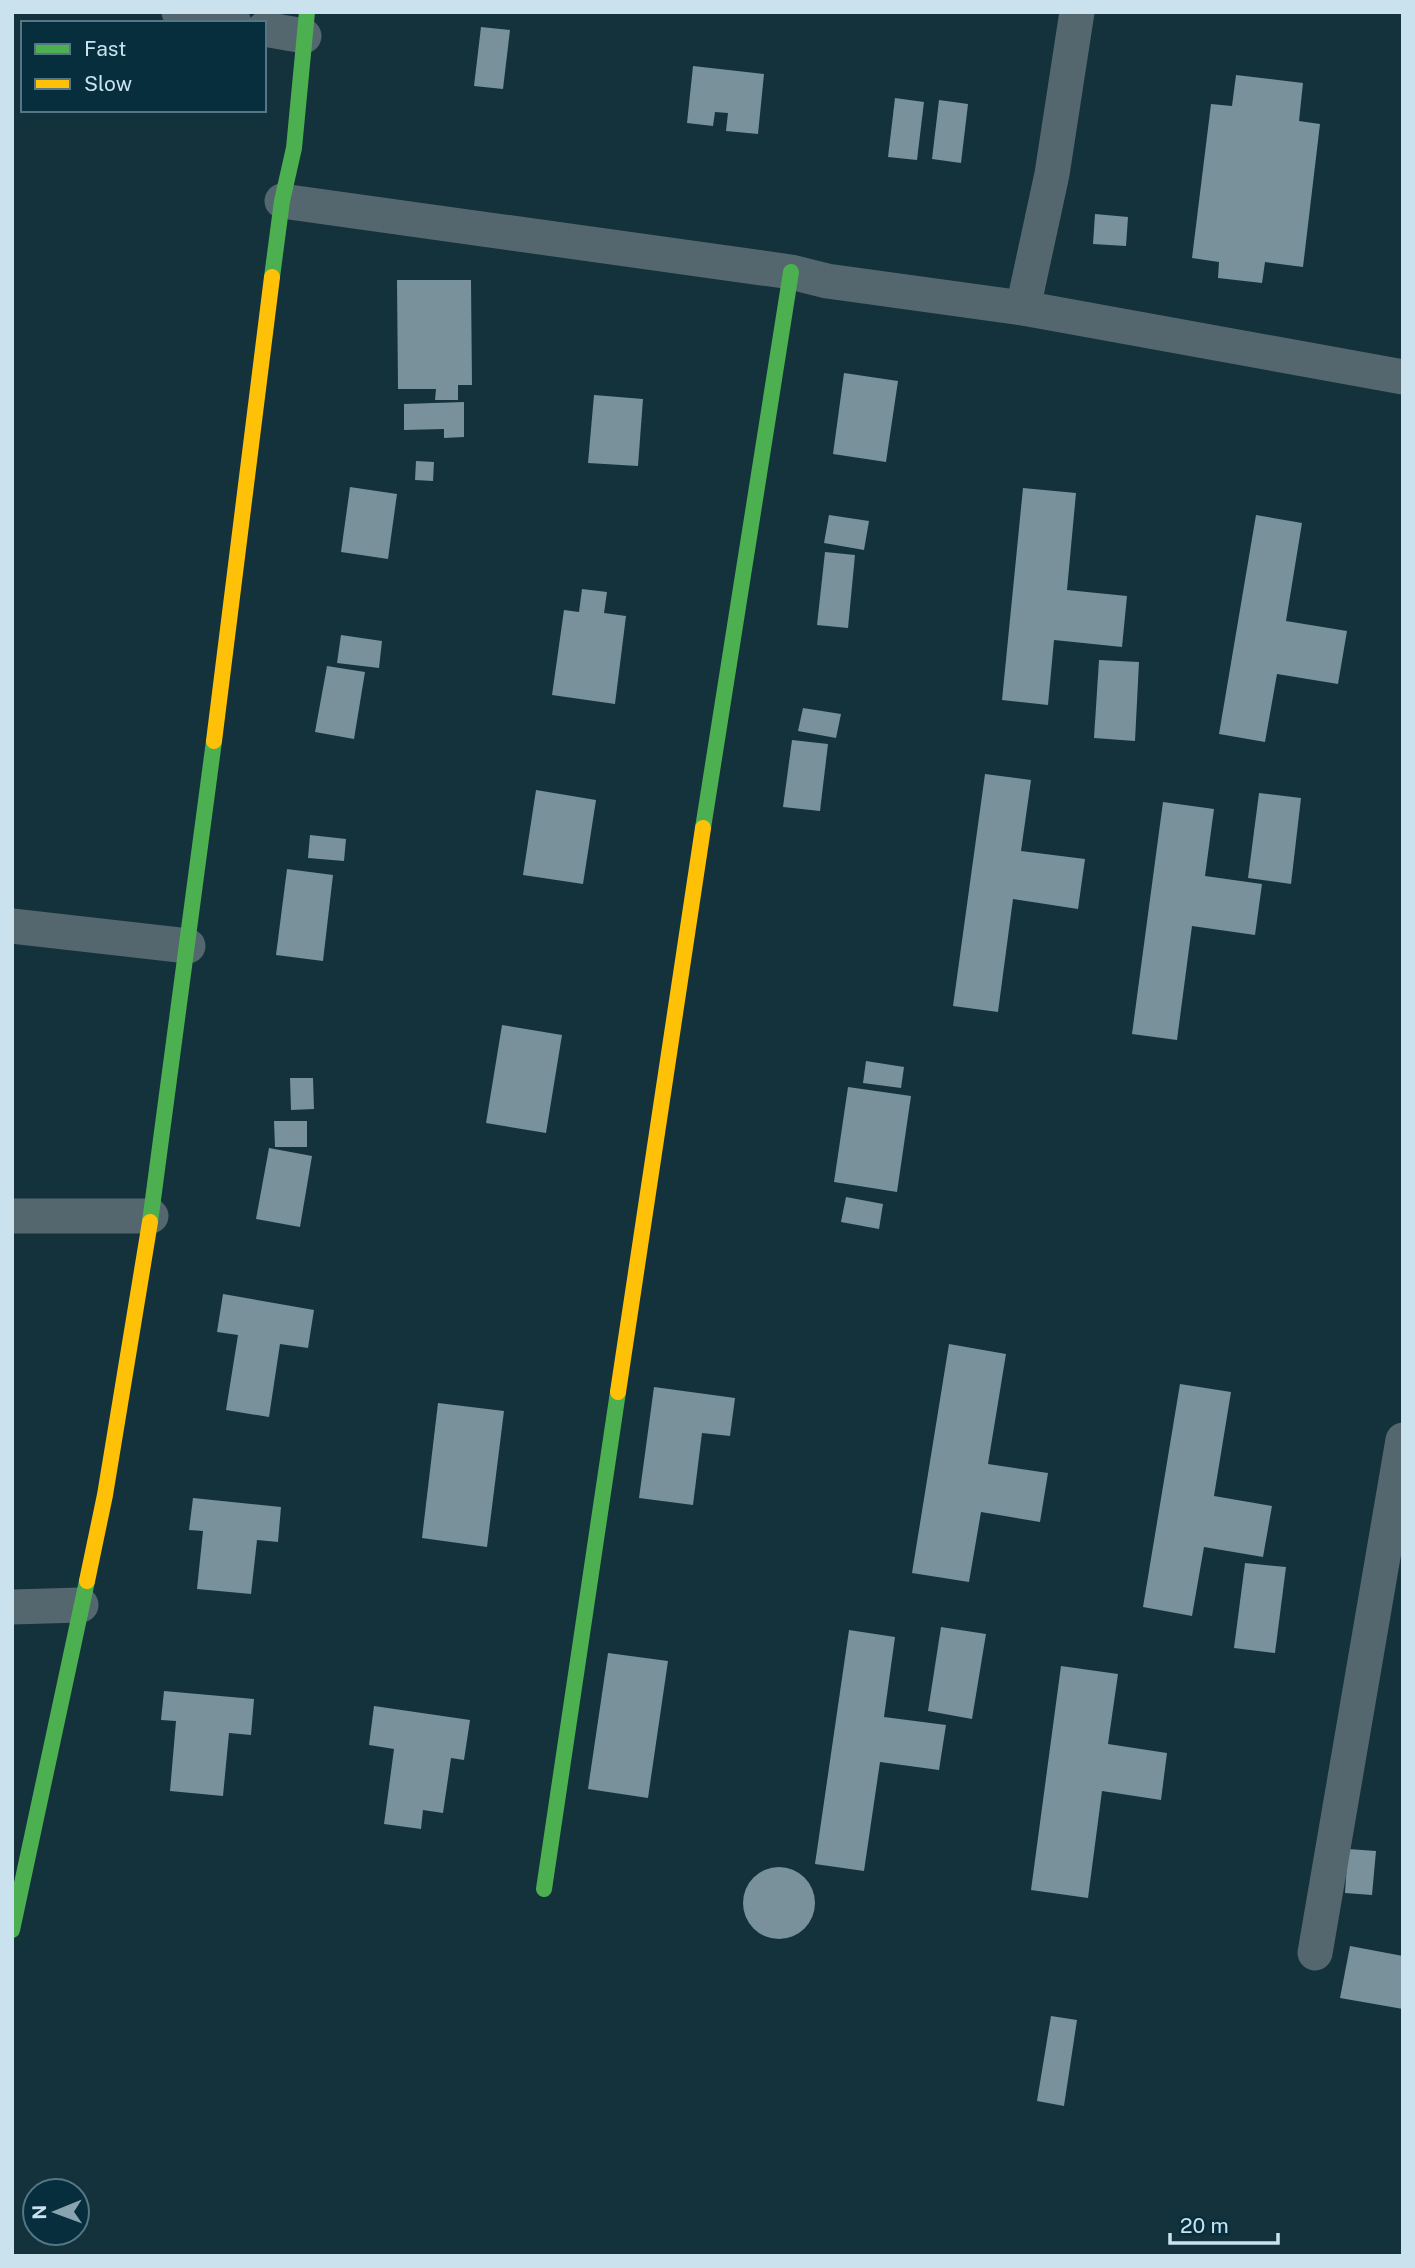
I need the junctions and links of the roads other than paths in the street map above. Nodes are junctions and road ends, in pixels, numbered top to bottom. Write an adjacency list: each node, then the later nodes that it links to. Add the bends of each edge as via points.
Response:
1 (179, 12): 3 (street)
2 (1077, 12): 8 (street, via 1052,174)
3 (224, 21)
4 (306, 24): 5 (street); 6 (street, via 294,148)
5 (266, 29)
6 (282, 201): 7 (street); 11 (street)
7 (791, 272): 8 (street); 17 (street, via 682,962)
8 (1023, 308): 9 (street)
9 (1403, 377)
10 (12, 926): 11 (street)
11 (188, 946): 13 (street)
12 (12, 1216): 13 (street)
13 (151, 1216): 15 (street, via 105,1495)
14 (1403, 1440): 19 (street)
15 (81, 1605): 16 (street); 18 (street)
16 (12, 1607)
17 (544, 1889)
18 (12, 1930)
19 (1315, 1953)

